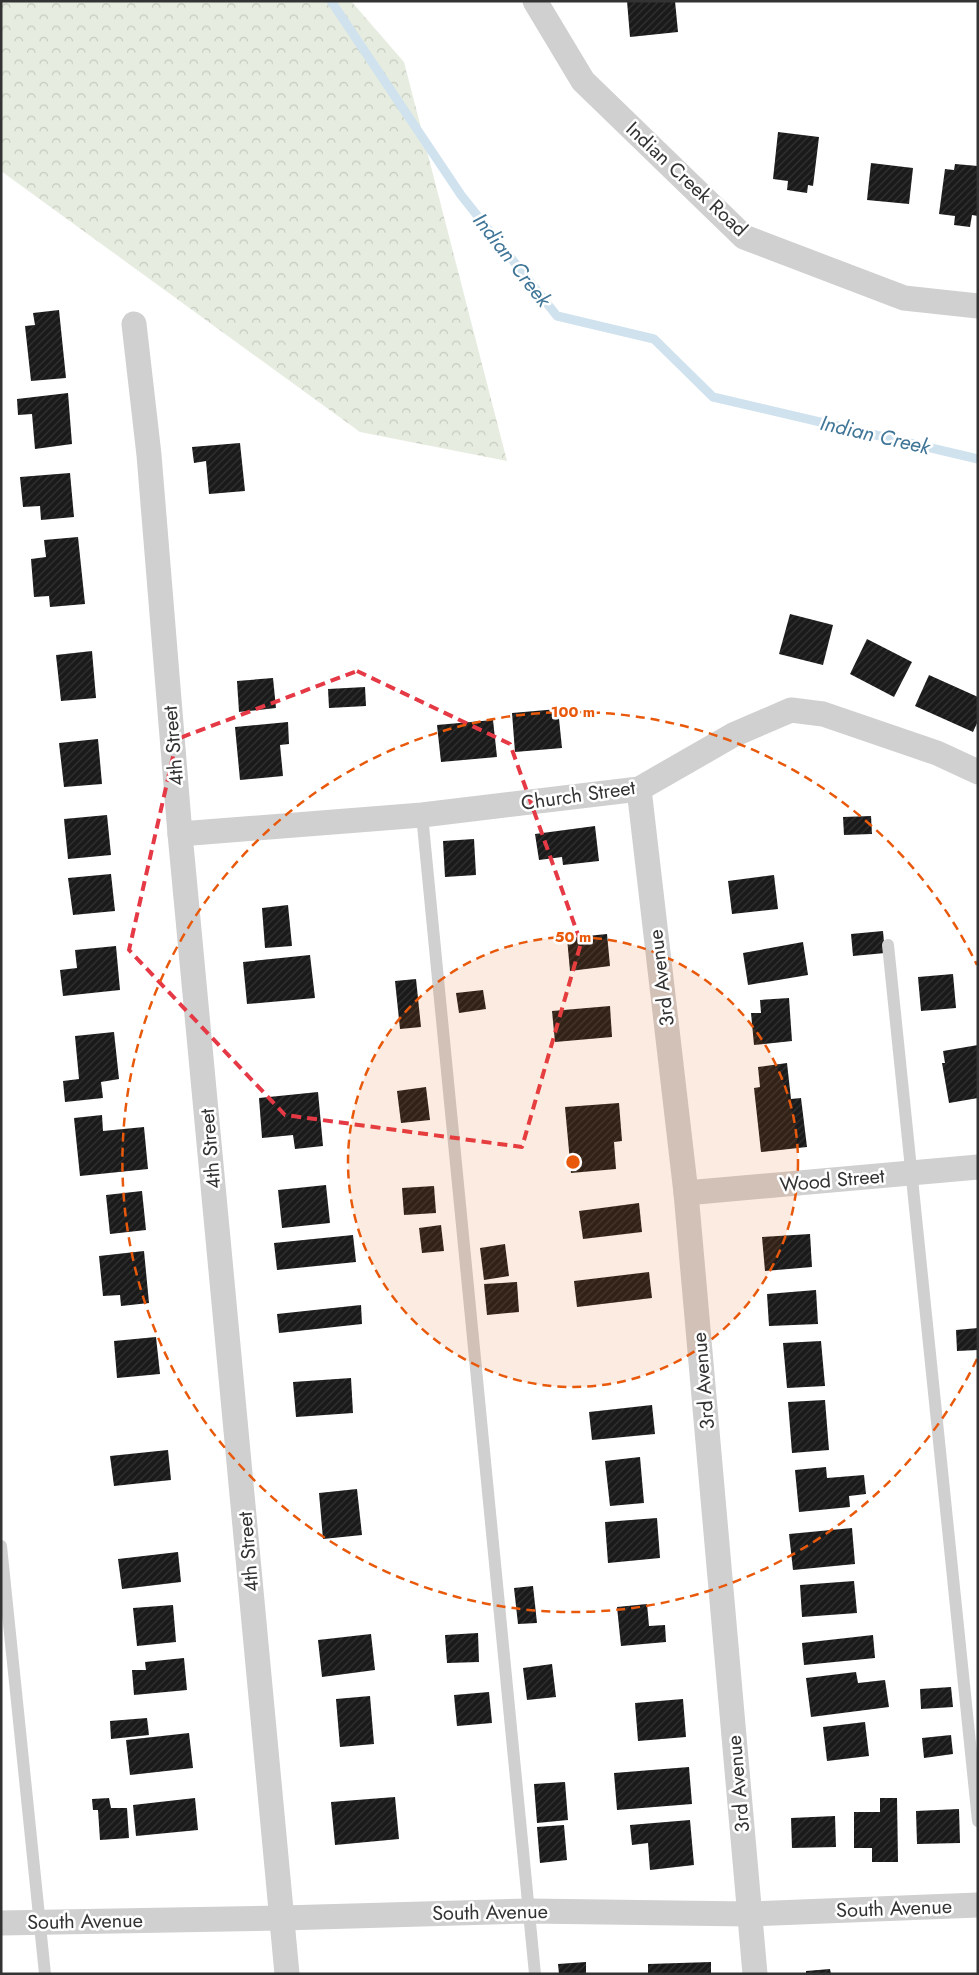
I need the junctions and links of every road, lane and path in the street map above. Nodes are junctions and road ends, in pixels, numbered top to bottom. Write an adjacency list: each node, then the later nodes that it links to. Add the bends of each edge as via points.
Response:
1 (535, 1): 2 (street, Indian Creek Road, via 583,80 744,236 904,298)
2 (978, 306)
3 (134, 324): 7 (street, 4th Street, via 149,455)
4 (978, 772): 5 (street, Church Street, via 937,753 823,714 791,710 733,735)
5 (639, 789): 6 (street, Church Street); 11 (street, 3rd Avenue)
6 (422, 815): 7 (street, Church Street); 15 (lane)
7 (180, 834): 17 (street, 4th Street)
8 (888, 945): 10 (lane)
9 (978, 1167): 10 (street, Wood Street)
10 (910, 1173): 11 (street, Wood Street); 13 (lane)
11 (686, 1193): 16 (street, 3rd Avenue)
12 (1, 1546): 18 (lane)
13 (978, 1821)
14 (978, 1906): 16 (street, South Avenue)
15 (529, 1911): 16 (street, South Avenue); 17 (street, South Avenue); 22 (lane)
16 (749, 1914): 23 (street, 3rd Avenue)
17 (282, 1918): 18 (street, South Avenue); 21 (street, 4th Street)
18 (40, 1922): 19 (street, South Avenue); 20 (lane)
19 (1, 1923)
20 (45, 1974)
21 (287, 1974)
22 (535, 1974)
23 (755, 1974)

